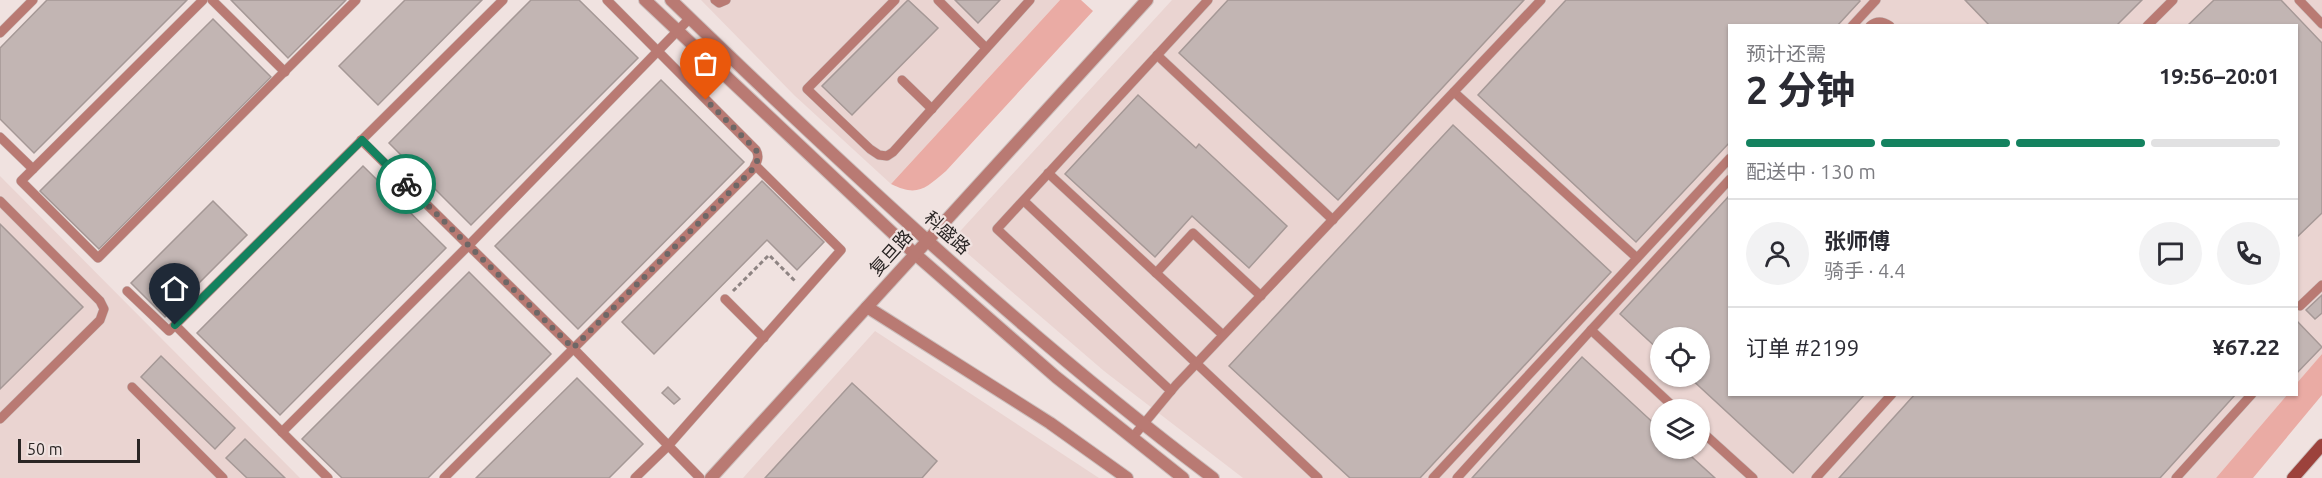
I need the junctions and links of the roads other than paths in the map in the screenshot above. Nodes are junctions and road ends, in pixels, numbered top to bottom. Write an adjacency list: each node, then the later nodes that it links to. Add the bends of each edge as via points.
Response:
1 (33, 0): 27 (lane)
2 (203, 0): 39 (lane)
3 (212, 0): 31 (lane)
4 (356, 0): 31 (lane)
5 (503, 0): 36 (lane)
6 (607, 0): 29 (lane)
7 (645, 0): 26 (street, 科盛路)
8 (671, 0): 20 (street, 科盛路)
9 (715, 0): 10 (lane)
10 (726, 0)
11 (895, 0): 34 (lane, via 807,89 879,155 893,152)
12 (938, 0): 28 (lane)
13 (1030, 0): 28 (lane)
14 (1147, 0): 45 (street, 复旦路)
15 (1208, 0): 30 (lane)
16 (1541, 0): 33 (lane)
17 (1876, 0): 21 (lane)
18 (2173, 0): 24 (lane)
19 (2299, 0): 25 (lane)
20 (690, 18): 26 (lane); 45 (street, 科盛路)
21 (1854, 24)
22 (1872, 24): 23 (lane)
23 (1886, 24)
24 (2148, 24)
25 (2322, 24)
26 (676, 31): 29 (lane); 47 (street, 科盛路)
27 (0, 33)
28 (986, 48): 34 (lane)
29 (657, 51): 38 (lane, via 756,150); 46 (lane)
30 (1157, 56): 40 (lane); 44 (lane)
31 (285, 72): 39 (lane, via 98,258 21,181)
32 (902, 80): 34 (lane)
33 (1454, 92): 44 (lane); 48 (lane)
34 (932, 109)
35 (0, 137): 39 (lane)
36 (362, 140): 46 (lane); 56 (lane)
37 (1728, 160): 48 (lane)
38 (755, 165): 59 (lane, via 841,250); 60 (lane)
39 (33, 169)
40 (1048, 173): 43 (lane); 49 (lane)
41 (1728, 181): 57 (lane)
42 (0, 201): 67 (lane, via 104,309 100,320)
43 (1024, 201): 61 (lane); 63 (lane, via 997,229)
44 (1333, 220): 52 (lane)
45 (927, 240): 47 (street, 复旦路); 68 (street, 科盛路)
46 (469, 245): 60 (lane); 69 (lane)
47 (915, 254): 55 (street, 复旦路); 70 (street, 科盛路)
48 (1637, 258): 84 (lane)
49 (1156, 273): 52 (lane, via 1193,233); 58 (lane)
50 (2322, 285): 54 (lane)
51 (127, 291): 56 (lane, via 169,331)
52 (1261, 296): 58 (lane)
53 (725, 299): 59 (lane)
54 (2300, 306)
55 (867, 307): 79 (street, 复旦路); 80 (street, via 1050,423)
56 (175, 325): 69 (lane)
57 (1591, 330): 66 (lane); 85 (lane)
58 (1223, 335): 61 (lane)
59 (764, 338): 73 (lane)
60 (573, 348): 73 (lane); 76 (lane)
61 (1196, 364): 63 (lane); 83 (lane)
62 (132, 387): 74 (lane)
63 (1171, 391): 68 (lane)
64 (1890, 396): 87 (lane)
65 (2250, 396): 88 (lane)
66 (1665, 399)
67 (0, 419)
68 (1143, 424): 70 (lane); 82 (street, 科盛路)
69 (282, 432): 75 (lane)
70 (1132, 438): 81 (street, 科盛路)
71 (1710, 439): 86 (lane)
72 (2322, 445): 89 (main road)
73 (668, 446): 77 (lane); 78 (lane)
74 (223, 478)
75 (328, 478)
76 (444, 478)
77 (635, 478)
78 (700, 478)
79 (711, 478)
80 (1127, 478)
81 (1183, 478)
82 (1213, 478)
83 (1318, 478)
84 (1433, 478)
85 (1457, 478)
86 (1753, 478)
87 (1816, 478)
88 (2176, 478)
89 (2293, 478)

